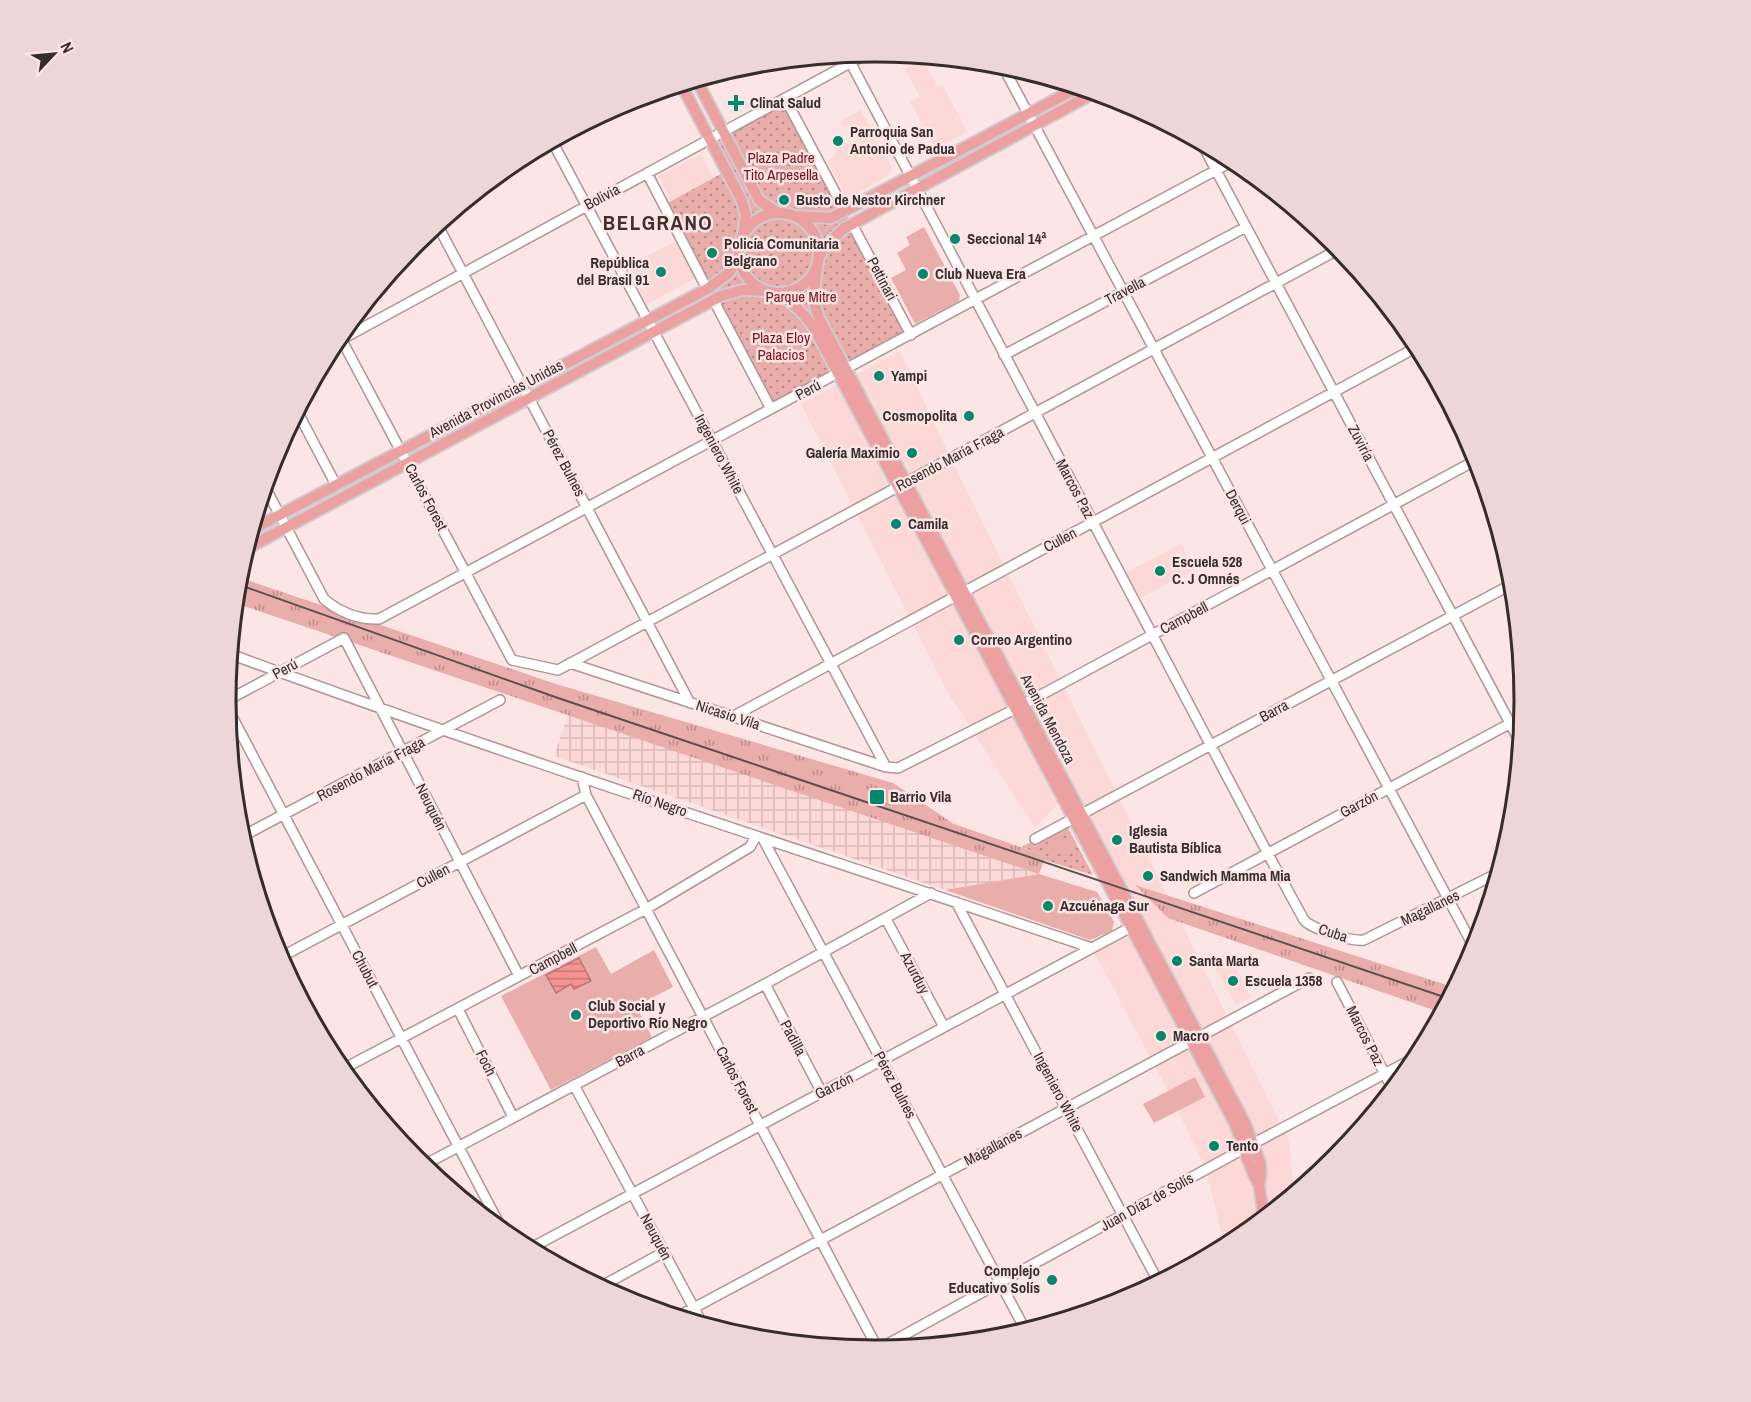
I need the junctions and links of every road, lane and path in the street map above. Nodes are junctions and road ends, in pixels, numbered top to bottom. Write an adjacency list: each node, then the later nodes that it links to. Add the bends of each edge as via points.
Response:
1 (840, 63): 8 (street, Bolivia)
2 (850, 63): 18 (street, Marcos Paz)
3 (1008, 76): 9 (street, Derqui)
4 (699, 86): 11 (main road)
5 (685, 91): 12 (main road)
6 (1070, 92): 9 (main road)
7 (1086, 97): 10 (main road)
8 (785, 98): 11 (street, Bolivia); 21 (street)
9 (1028, 114): 10 (street, Derqui); 18 (main road)
10 (1034, 125): 19 (main road); 27 (street, Derqui)
11 (723, 132): 12 (street, Bolivia); 22 (main road, via 759,200)
12 (710, 139): 17 (street, Bolivia); 28 (main road, via 742,201 746,216)
13 (555, 147): 20 (street, Ingeniero White)
14 (1208, 155): 16 (street, Zuviría)
15 (1225, 165): 16 (street, Perú)
16 (1216, 170): 25 (street, Zuviría); 27 (street, Perú)
17 (647, 173): 20 (street, Bolivia); 34 (street)
18 (910, 176): 19 (street, Marcos Paz); 21 (main road)
19 (917, 189): 24 (main road); 38 (street, Marcos Paz)
20 (586, 206): 32 (street, Bolivia); 40 (street, Ingeniero White)
21 (845, 211): 23 (main road, via 831,218)
22 (779, 213): 23 (main road); 28 (main road, via 757,220)
23 (795, 216): 31 (main road, via 814,232)
24 (852, 224): 31 (main road, via 828,244); 43 (street, Pettinari)
25 (1246, 227): 33 (street, Zuviría); 36 (street, Travella)
26 (441, 232): 32 (street, Pérez Bulnes)
27 (1093, 236): 36 (street, Derqui); 38 (street, Perú)
28 (742, 237): 30 (main road)
29 (1332, 253): 33 (street, Rosendo María Fraga)
30 (739, 256): 34 (main road, Avenida Provincias Unidas, via 729,273); 35 (main road, via 747,277)
31 (818, 261): 37 (main road, via 811,278 802,286); 48 (main road, Avenida Mendoza, via 813,299)
32 (462, 273): 41 (street, Bolivia); 49 (street, Pérez Bulnes)
33 (1276, 283): 45 (street, Rosendo María Fraga); 50 (street, Zuviría)
34 (707, 289): 40 (main road, Avenida Provincias Unidas)
35 (764, 291): 37 (main road); 39 (main road, Avenida Provincias Unidas, via 742,290)
36 (1123, 292): 45 (street, Derqui); 47 (street, Travella)
37 (778, 294): 48 (main road, Avenida Mendoza, via 804,314)
38 (975, 300): 43 (street, Perú); 47 (street, Marcos Paz)
39 (714, 301): 42 (main road, Avenida Provincias Unidas); 52 (street)
40 (648, 320): 42 (street, Ingeniero White); 49 (main road, Avenida Provincias Unidas)
41 (356, 330)
42 (654, 332): 51 (main road, Avenida Provincias Unidas); 55 (street, Ingeniero White)
43 (911, 335): 48 (street, Perú)
44 (343, 348): 56 (street, Carlos Forest)
45 (1154, 349): 53 (street, Rosendo María Fraga); 57 (street, Derqui)
46 (1410, 351): 50 (street, Cullen)
47 (1004, 355): 53 (street, Marcos Paz)
48 (842, 372): 52 (street, Perú); 61 (main road, Avenida Mendoza)
49 (523, 386): 51 (street, Pérez Bulnes); 56 (main road, Avenida Provincias Unidas)
50 (1334, 392): 57 (street, Cullen); 63 (street, Zuviría)
51 (530, 399): 58 (main road, Avenida Provincias Unidas); 64 (street, Pérez Bulnes)
52 (771, 410): 55 (street, Perú)
53 (1035, 413): 61 (street, Rosendo María Fraga); 66 (street, Marcos Paz)
54 (301, 419): 60 (street)
55 (712, 441): 64 (street, Perú); 70 (street, Ingeniero White)
56 (401, 451): 58 (street, Carlos Forest); 60 (main road, Avenida Provincias Unidas)
57 (1212, 458): 66 (street, Cullen); 71 (street, Derqui)
58 (408, 463): 68 (main road, Avenida Provincias Unidas); 72 (street, Carlos Forest)
59 (1469, 464): 63 (street, Campbell)
60 (336, 485): 65 (main road, Avenida Provincias Unidas)
61 (902, 485): 70 (street, Rosendo María Fraga); 74 (main road, Avenida Mendoza)
62 (270, 496): 65 (street)
63 (1394, 504): 71 (street, Campbell); 75 (street, Zuviría)
64 (588, 508): 72 (street, Perú); 76 (street, Pérez Bulnes)
65 (280, 515): 67 (main road, Avenida Provincias Unidas); 68 (street)
66 (1092, 522): 74 (street, Cullen); 77 (street, Marcos Paz)
67 (261, 525)
68 (286, 527): 69 (main road, Avenida Provincias Unidas); 72 (street, Perú, via 324,599 335,609 366,620 379,619)
69 (256, 544)
70 (773, 554): 76 (street, Rosendo María Fraga); 81 (street, Ingeniero White)
71 (1272, 570): 77 (street, Campbell); 84 (street, Derqui)
72 (466, 573): 82 (street, Carlos Forest, via 512,660)
73 (1505, 588): 75 (street, Barra)
74 (959, 594): 81 (street, Cullen); 89 (main road, Avenida Mendoza)
75 (1453, 615): 84 (street, Barra); 93 (street, Zuviría)
76 (648, 621): 80 (street, Rosendo María Fraga); 87 (street, Pérez Bulnes)
77 (1152, 635): 89 (street, Campbell); 96 (street, Marcos Paz)
78 (344, 638): 83 (street, Perú); 88 (street, Neuquén)
79 (237, 657): 83 (street, Río Negro)
80 (570, 663): 82 (street, Rosendo María Fraga); 87 (street, Nicasio Vila)
81 (831, 664): 90 (street, Cullen); 98 (street, Ingeniero White)
82 (558, 670)
83 (280, 672): 85 (street, Perú); 88 (street, Río Negro)
84 (1331, 681): 96 (street, Barra); 100 (street, Derqui)
85 (236, 697)
86 (500, 700): 94 (street, Rosendo María Fraga)
87 (690, 703): 90 (street, Nicasio Vila)
88 (378, 706): 94 (street, Río Negro); 97 (street, Neuquén)
89 (1019, 707): 98 (street, Campbell, via 898,768); 103 (main road, Avenida Mendoza)
90 (732, 717): 98 (street, Nicasio Vila)
91 (1515, 721): 93 (street, Garzón)
92 (237, 723): 102 (street, Chubut)
93 (1510, 723): 95 (street, Zuviría); 100 (street, Garzón)
94 (445, 730): 97 (street, Rosendo María Fraga); 99 (street, Río Negro)
95 (1514, 731)
96 (1210, 745): 103 (street, Barra); 107 (street, Marcos Paz)
97 (403, 752): 102 (street, Rosendo María Fraga); 108 (street, Neuquén)
98 (886, 767)
99 (582, 777): 101 (street, Carlos Forest); 105 (street, Río Negro)
100 (1389, 789): 107 (street, Garzón); 112 (street, Derqui)
101 (586, 795): 108 (street, Cullen); 114 (street, Carlos Forest)
102 (284, 815): 104 (street, Rosendo María Fraga); 117 (street, Chubut)
103 (1077, 816): 106 (street, Barra); 118 (main road, Avenida Mendoza)
104 (250, 833)
105 (760, 837): 111 (street, Río Negro); 114 (street, Campbell, via 750,847); 122 (street, Pérez Bulnes)
106 (1035, 839)
107 (1268, 854): 110 (street, Garzón); 116 (street, Marcos Paz)
108 (460, 862): 117 (street, Cullen); 124 (street, Neuquén)
109 (1490, 877): 112 (street, Magallanes)
110 (1194, 892)
111 (931, 893): 113 (street, Río Negro); 115 (street, Barra)
112 (1448, 899): 119 (street, Derqui); 120 (street, Magallanes)
113 (957, 902): 121 (street, Río Negro); 128 (street, Ingeniero White)
114 (646, 909): 124 (street, Campbell); 130 (street, Carlos Forest)
115 (886, 919): 122 (street, Barra); 131 (street, Azurduy)
116 (1307, 923): 120 (street, Cuba)
117 (341, 925): 123 (street, Cullen); 132 (street, Chubut)
118 (1135, 925): 121 (street, Garzón); 133 (main road, Avenida Mendoza)
119 (1469, 938)
120 (1360, 941)
121 (1092, 948): 128 (street, Garzón)
122 (823, 951): 127 (street, Barra); 134 (street, Pérez Bulnes)
123 (288, 953)
124 (519, 976): 129 (street, Campbell)
125 (1309, 978): 133 (street, Magallanes)
126 (1337, 982): 137 (street, Marcos Paz)
127 (765, 984): 130 (street, Barra); 140 (street, Padilla)
128 (1006, 994): 131 (street, Garzón); 141 (street, Ingeniero White)
129 (458, 1009): 132 (street, Campbell); 142 (street, Foch)
130 (703, 1017): 139 (street, Barra); 143 (street, Carlos Forest)
131 (944, 1027): 134 (street, Garzón)
132 (402, 1039): 135 (street, Campbell); 144 (street, Chubut)
133 (1195, 1039): 141 (street, Magallanes); 145 (main road, Avenida Mendoza)
134 (882, 1062): 140 (street, Garzón); 147 (street, Pérez Bulnes)
135 (350, 1065)
136 (1400, 1065): 137 (street, Juan Díaz de Solís)
137 (1384, 1074): 138 (street, Marcos Paz); 145 (street, Juan Díaz de Solís)
138 (1389, 1082)
139 (574, 1085): 142 (street, Barra); 148 (street, Neuquén)
140 (822, 1093): 143 (street, Garzón)
141 (1066, 1108): 147 (street, Magallanes); 151 (street, Ingeniero White)
142 (513, 1117): 144 (street, Barra)
143 (760, 1126): 148 (street, Garzón); 152 (street, Carlos Forest)
144 (458, 1146): 146 (street, Barra); 150 (street, Chubut)
145 (1249, 1146): 149 (main road, Avenida Mendoza, via 1260,1162); 151 (street, Juan Díaz de Solís)
146 (431, 1161)
147 (942, 1174): 152 (street, Magallanes); 157 (street, Pérez Bulnes)
148 (633, 1194): 153 (street, Garzón); 154 (street, Neuquén)
149 (1263, 1210)
150 (494, 1214)
151 (1124, 1215): 155 (street, Ingeniero White); 157 (street, Juan Díaz de Solís)
152 (821, 1240): 158 (street, Magallanes); 163 (street, Carlos Forest)
153 (539, 1245)
154 (664, 1252): 156 (street); 158 (street, Neuquén)
155 (1156, 1276)
156 (609, 1282)
157 (1001, 1284): 161 (street, Pérez Bulnes); 162 (street, Juan Díaz de Solís)
158 (694, 1308): 159 (street, Magallanes); 160 (street, Neuquén)
159 (687, 1312)
160 (698, 1315)
161 (1022, 1323)
162 (898, 1339)
163 (873, 1340)

